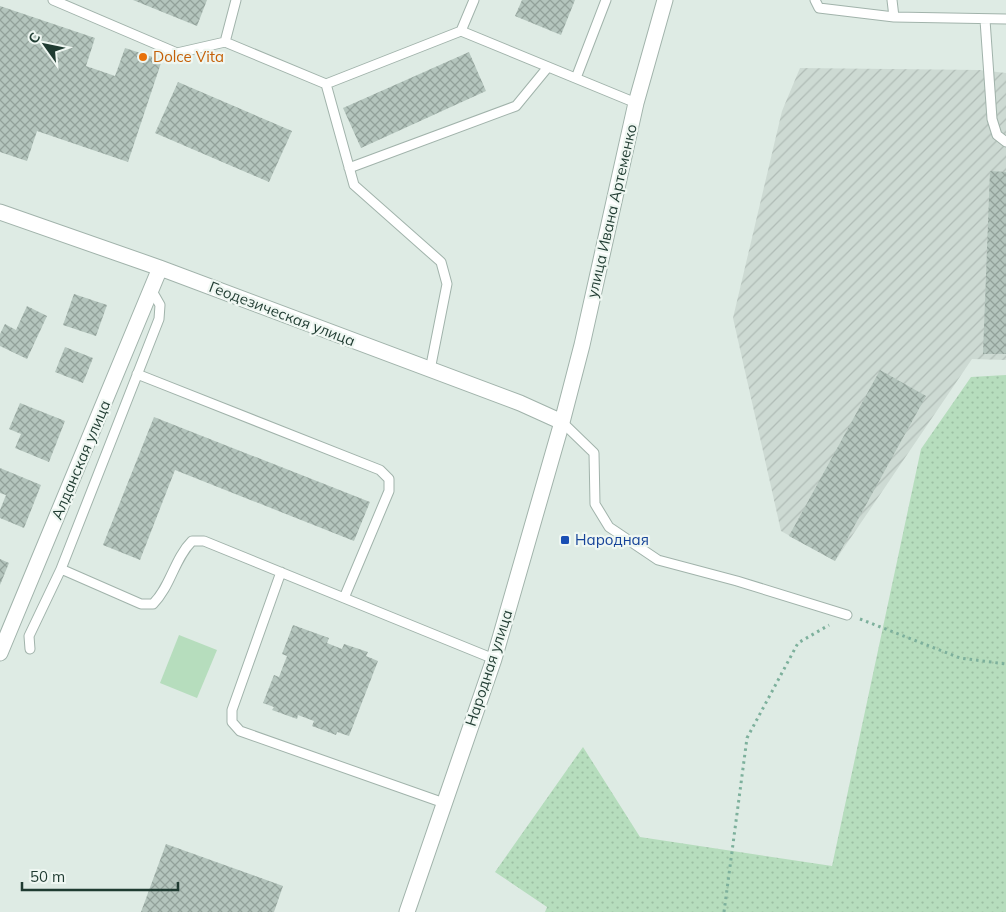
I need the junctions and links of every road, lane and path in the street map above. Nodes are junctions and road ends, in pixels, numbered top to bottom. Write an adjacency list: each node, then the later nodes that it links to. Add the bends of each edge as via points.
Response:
1 (53, 0): 12 (lane, via 177,53)
2 (236, 0): 12 (lane)
3 (474, 0): 11 (lane)
4 (606, 0): 14 (lane)
5 (665, 0): 16 (street, улица Ивана Артеменко)
6 (815, 0): 8 (lane, via 819,8)
7 (892, 0): 8 (lane)
8 (894, 17): 10 (lane)
9 (1006, 19): 10 (lane)
10 (984, 20): 17 (lane, via 992,119 997,135)
11 (461, 31): 13 (lane); 15 (lane)
12 (225, 42): 15 (lane)
13 (548, 67): 14 (lane); 18 (lane, via 516,106)
14 (576, 78): 16 (lane)
15 (326, 84): 18 (lane)
16 (636, 103): 24 (street, улица Ивана Артеменко)
17 (1006, 142)
18 (349, 168): 22 (lane, via 354,185 441,262 447,284)
19 (0, 212): 20 (street, Геодезическая улица)
20 (160, 268): 21 (street, Алданская улица); 22 (street, Геодезическая улица)
21 (152, 291): 23 (lane, via 160,305 159,319); 30 (street, Алданская улица)
22 (430, 370): 24 (street, Геодезическая улица)
23 (137, 374): 25 (lane); 27 (lane, via 380,470 389,479 389,491)
24 (562, 422): 28 (lane, via 594,454 595,504 609,527 658,560); 31 (street, Народная улица)
25 (61, 569): 26 (lane, via 141,604 153,604 161,596 184,549 192,541 204,541); 29 (lane, via 29,636)
26 (281, 572): 27 (lane); 33 (lane, via 232,710 232,722 240,731)
27 (344, 598): 31 (lane)
28 (848, 615): 32 (path, via 960,658); 35 (path, via 798,643 747,738)
29 (30, 649)
30 (0, 653)
31 (494, 659): 33 (street, Народная улица)
32 (1006, 664)
33 (444, 803): 34 (street, Народная улица)
34 (407, 912)
35 (724, 912)

